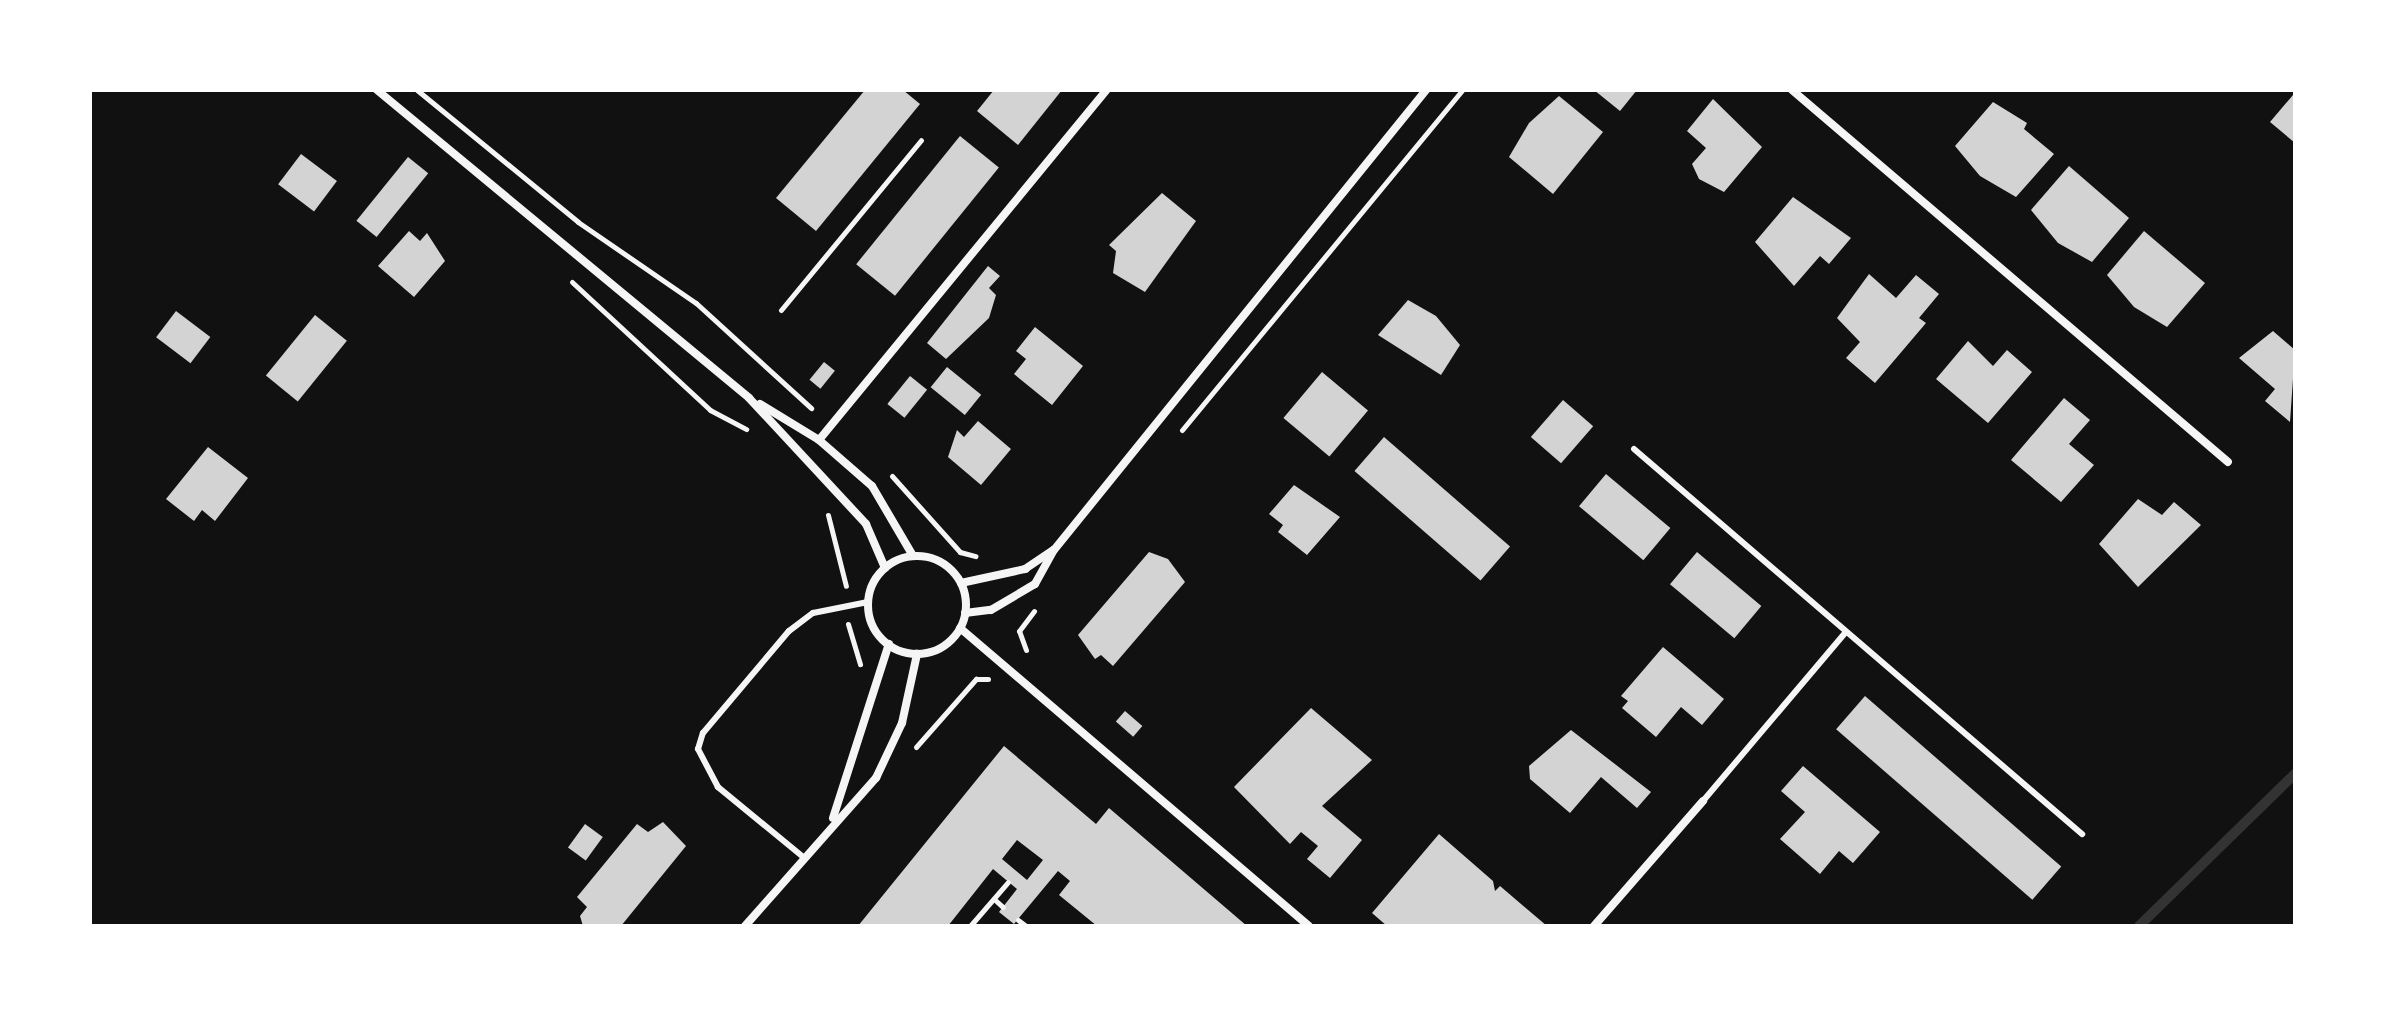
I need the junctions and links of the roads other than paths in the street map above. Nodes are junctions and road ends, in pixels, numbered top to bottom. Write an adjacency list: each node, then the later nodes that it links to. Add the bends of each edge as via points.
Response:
1 (377, 90): 5 (street)
2 (1107, 90): 6 (street)
3 (1426, 90): 9 (street)
4 (1792, 90): 8 (street)
5 (749, 398): 6 (street); 11 (street, via 866,524)
6 (819, 440): 10 (street, via 872,486)
7 (1634, 449): 16 (lane)
8 (2228, 462)
9 (1054, 550): 12 (street, via 1025,569); 14 (street, via 1035,584 1013,601)
10 (913, 556): 11 (street); 12 (street, via 938,561)
11 (885, 568): 13 (street)
12 (961, 583): 14 (street)
13 (868, 602): 17 (street, via 872,625); 22 (lane, via 813,613 789,631 703,733 698,749 718,787)
14 (965, 613): 15 (street)
15 (960, 628): 18 (street, via 937,650); 24 (street)
16 (1846, 632): 19 (lane); 21 (lane)
17 (889, 644): 18 (street); 20 (street)
18 (917, 654): 20 (street, via 902,723 876,778)
19 (1703, 801): 25 (street)
20 (833, 818): 22 (street)
21 (2082, 834)
22 (802, 856): 23 (street)
23 (745, 926)
24 (1309, 926)
25 (1594, 926)

